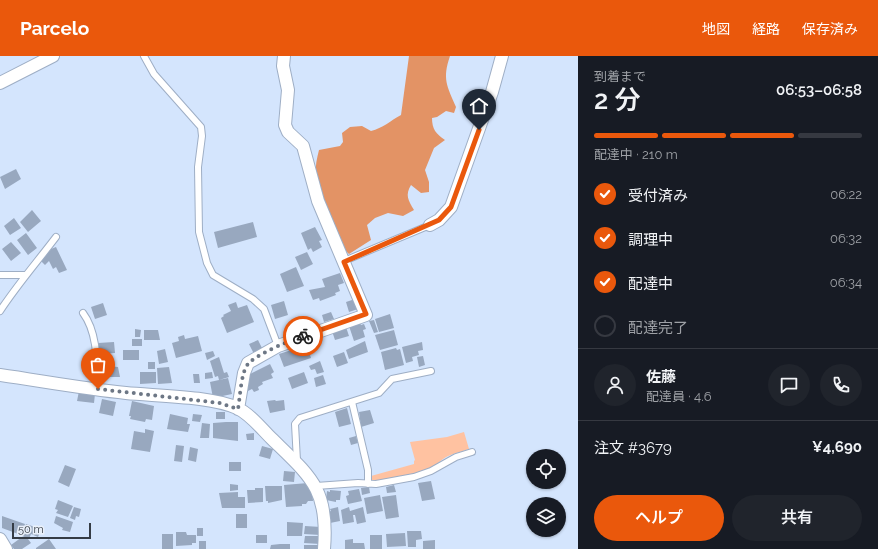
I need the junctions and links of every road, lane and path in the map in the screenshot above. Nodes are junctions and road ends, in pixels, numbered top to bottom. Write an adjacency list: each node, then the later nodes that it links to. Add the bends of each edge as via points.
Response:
1 (53, 56): 5 (street)
2 (144, 56): 13 (lane, via 154,74 201,127 198,167 199,232 213,275 253,299 264,309)
3 (284, 56): 8 (street, via 283,66 288,90 285,125 288,132 303,146 318,201)
4 (502, 56): 6 (street, via 492,92 451,207 439,220)
5 (0, 83)
6 (430, 225): 8 (lane)
7 (56, 237): 10 (lane)
8 (344, 262): 13 (street, via 366,314)
9 (0, 275): 10 (lane)
10 (25, 275): 11 (lane)
11 (0, 311)
12 (83, 314): 16 (lane, via 88,320 96,351)
13 (278, 346): 18 (street, via 248,363)
14 (431, 371): 17 (lane, via 392,379 379,393)
15 (0, 375): 16 (street)
16 (98, 389): 18 (street, via 220,403)
17 (352, 402): 20 (lane, via 300,418 295,424); 21 (lane, via 368,470)
18 (238, 409): 20 (street, via 255,422)
19 (472, 452): 21 (lane, via 414,477)
20 (298, 465): 22 (street)
21 (368, 484): 22 (lane)
22 (316, 486): 26 (street, via 326,526)
23 (0, 539): 25 (street)
24 (0, 546): 25 (street)
25 (6, 549)
26 (324, 549)

